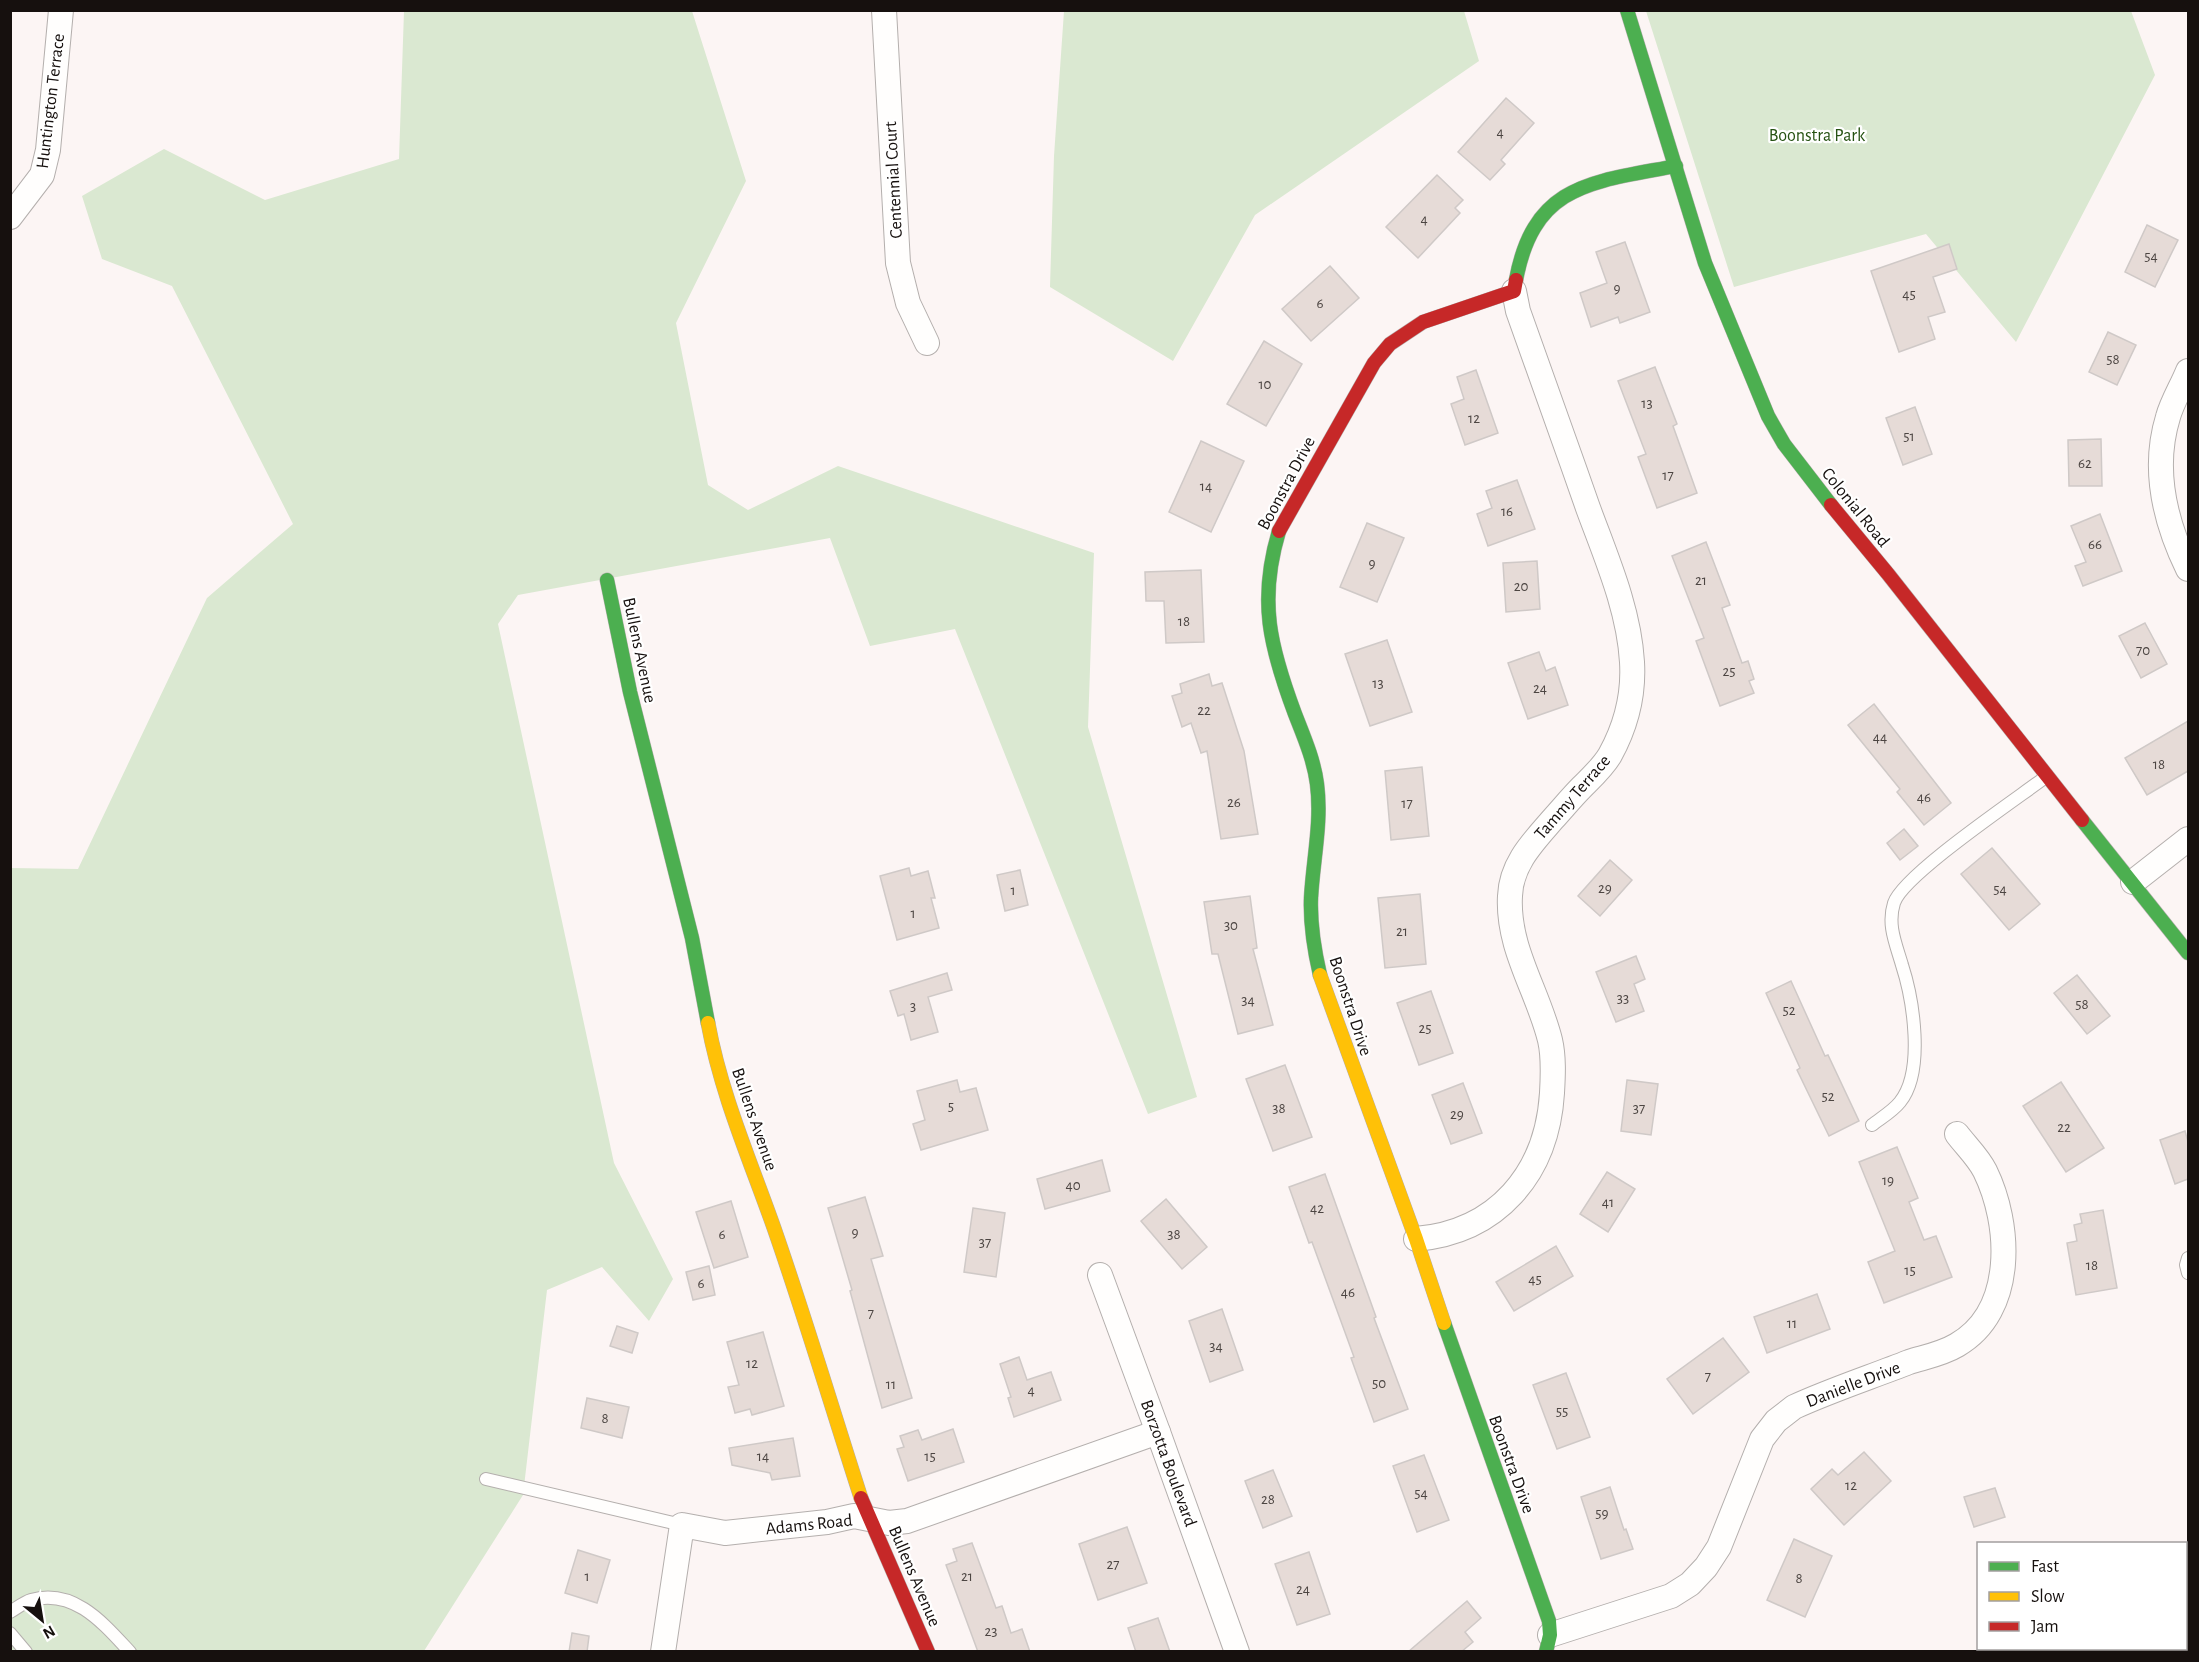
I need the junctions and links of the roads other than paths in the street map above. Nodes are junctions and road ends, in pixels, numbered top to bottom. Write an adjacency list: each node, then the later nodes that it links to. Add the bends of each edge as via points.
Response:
1 (61, 10): 5 (street, Huntington Terrace, via 48,150 42,175)
2 (884, 10): 7 (street, Centennial Court, via 898,262 908,303)
3 (1627, 10): 4 (street, Colonial Road)
4 (1676, 166): 6 (street, Tammy Terrace, via 1573,190 1553,202 1524,240); 11 (street, Colonial Road, via 1706,263 1768,416 1784,444)
5 (10, 217)
6 (1514, 291): 17 (street, Tammy Terrace, via 1612,573 1628,632 1631,693 1619,739 1606,762 1524,852 1509,894 1515,945 1550,1041 1551,1109 1544,1140 1532,1168 1495,1211 1454,1233); 17 (street, Boonstra Drive, via 1409,330 1390,344 1374,363 1281,525 1267,580 1271,643 1313,761 1318,794 1311,913 1313,946 1321,980)
7 (927, 343)
8 (2188, 371): 9 (street, via 2168,416 2161,472 2172,532)
9 (2188, 569)
10 (607, 580): 23 (street, Bullens Avenue, via 630,692 692,938 713,1051 861,1498)
11 (2048, 776): 13 (street, Colonial Road); 15 (lane, via 1917,873 1894,902 1890,927 1910,990 1915,1031 1912,1076 1901,1101)
12 (2188, 839): 13 (street)
13 (2133, 882): 14 (street, Colonial Road)
14 (2188, 953)
15 (1872, 1125)
16 (1957, 1134): 27 (street, Danielle Drive, via 1986,1172 2002,1229 2000,1284 1991,1308 1977,1328 1946,1351 1794,1407 1762,1439 1719,1547 1690,1584 1671,1596)
17 (1416, 1239): 27 (street, Boonstra Drive, via 1549,1621)
18 (2188, 1258): 19 (lane)
19 (2188, 1273)
20 (1100, 1275): 21 (street, Borzotta Boulevard)
21 (1158, 1432): 23 (street, Adams Road, via 907,1521); 32 (street, Borzotta Boulevard)
22 (486, 1479): 24 (lane, Adams Road)
23 (872, 1521): 24 (street, Adams Road, via 854,1516 725,1533); 31 (street, Bullens Avenue)
24 (682, 1525): 30 (street)
25 (10, 1612): 29 (lane, via 30,1600 71,1600 102,1621)
26 (10, 1633): 28 (lane)
27 (1548, 1643)
28 (26, 1652)
29 (130, 1652)
30 (663, 1652)
31 (928, 1652)
32 (1237, 1652)

